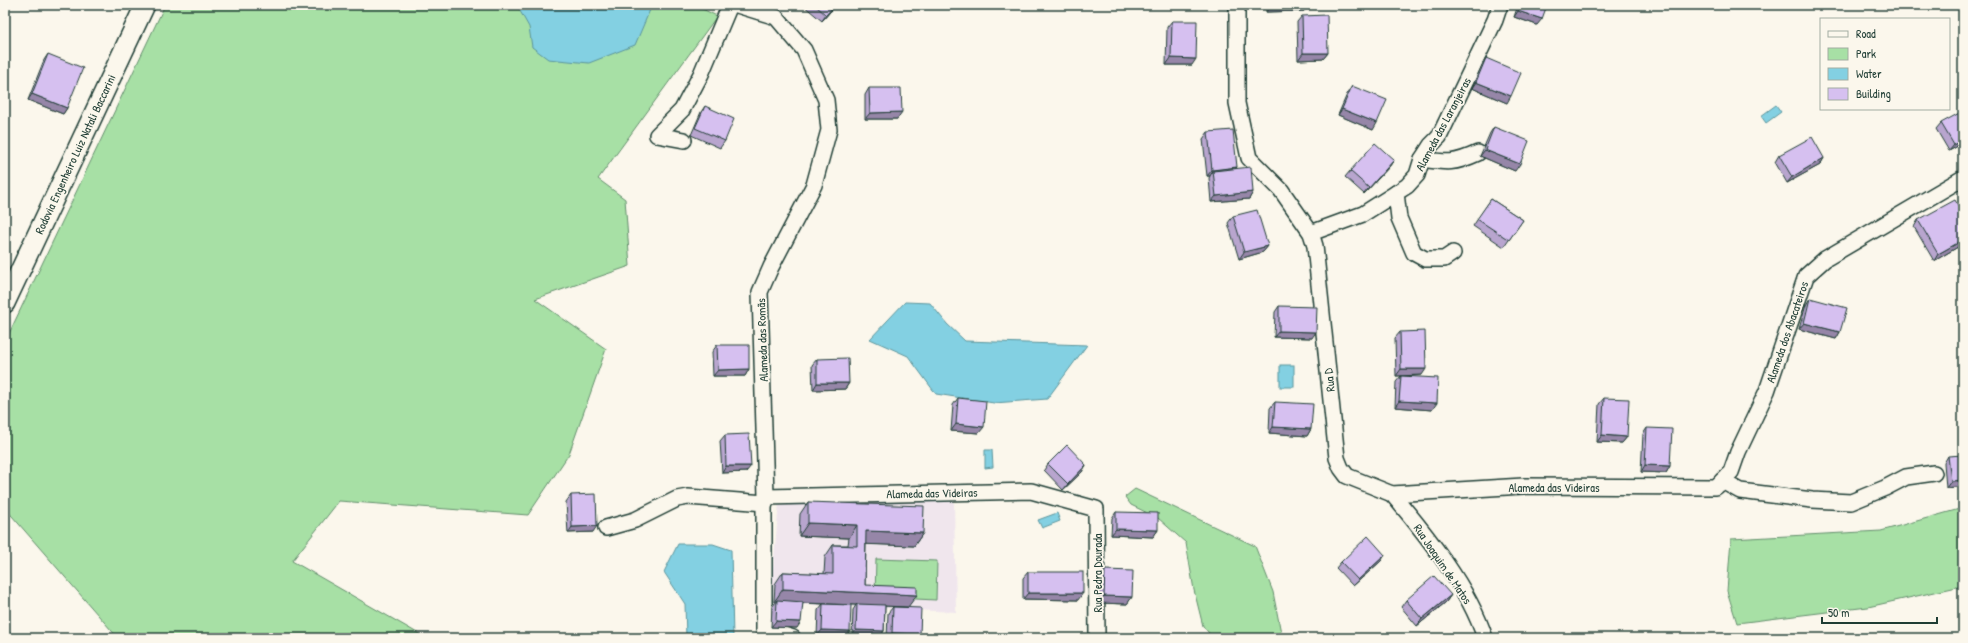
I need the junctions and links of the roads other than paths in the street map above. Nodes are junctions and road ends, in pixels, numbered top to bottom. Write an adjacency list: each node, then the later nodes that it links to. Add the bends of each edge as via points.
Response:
1 (145, 5): 13 (main road, Rodovia Engenheiro Luiz Natali Baccarini)
2 (730, 5): 6 (street, via 701,74 682,110 657,135)
3 (737, 5): 17 (street, Alameda das Romãs, via 776,17 804,50 826,100 830,130 814,185 760,292)
4 (1237, 5): 11 (street, via 1237,103 1249,158 1281,190)
5 (1500, 5): 8 (street, Alameda das Laranjeiras, via 1439,137)
6 (684, 140)
7 (1478, 152): 8 (street, via 1458,162)
8 (1422, 159): 10 (street, Alameda das Laranjeiras, via 1417,175)
9 (1963, 178): 15 (street, Alameda dos Abacateiros, via 1825,258 1806,276 1767,391 1731,472)
10 (1396, 193): 11 (street, Alameda das Laranjeiras, via 1363,214); 12 (street, via 1399,218 1414,253 1425,259 1444,259)
11 (1311, 233): 16 (street, Rua D, via 1315,246 1337,458 1347,476)
12 (1453, 253)
13 (5, 303)
14 (1934, 473): 15 (street, via 1906,477 1851,502 1740,491)
15 (1719, 484): 16 (street, Alameda das Videiras, via 1523,486)
16 (1392, 494): 23 (street, Rua Joaquim de Matos, via 1451,574 1479,620)
17 (766, 500): 18 (street, Alameda das Videiras, via 1030,491); 19 (street, Alameda das Videiras, via 688,497 677,499 635,520); 20 (street, Alameda das Romãs)
18 (1096, 509): 22 (street, Rua Pedra Dourada)
19 (606, 528)
20 (765, 634): 21 (street)
21 (793, 638)
22 (1097, 638)
23 (1485, 638)

